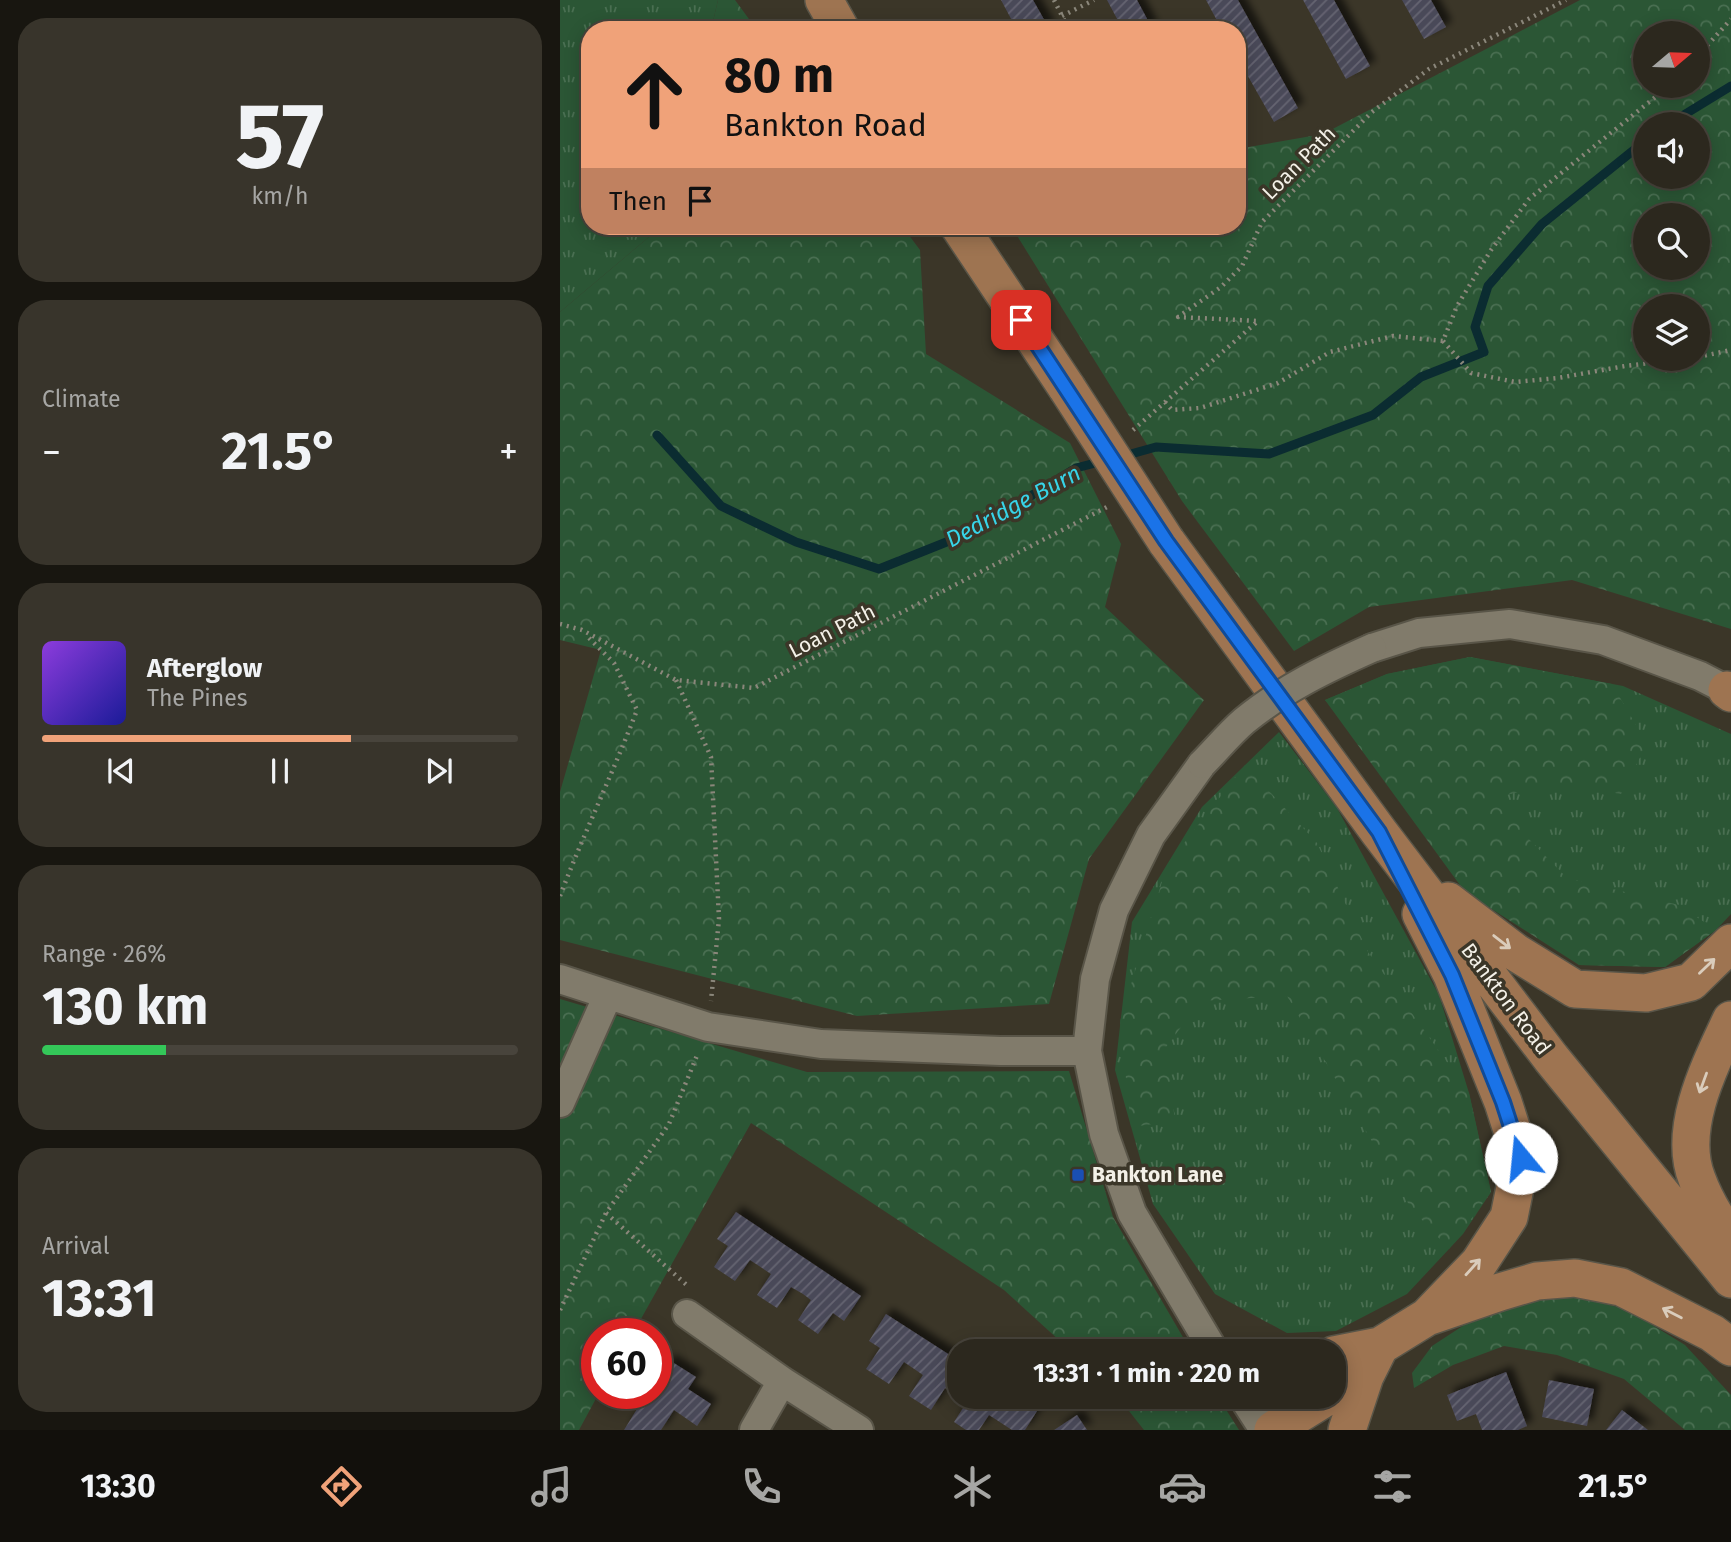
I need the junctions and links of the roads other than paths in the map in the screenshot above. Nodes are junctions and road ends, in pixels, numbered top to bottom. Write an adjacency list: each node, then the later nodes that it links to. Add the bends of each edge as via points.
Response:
1 (824, 0): 2 (main road)
2 (836, 21)
3 (965, 235): 5 (main road, Bankton Road, bridge, via 1166,541)
4 (1730, 692): 11 (street, bridge, via 1603,640 1510,624 1419,633 1322,670 1244,721 1202,764 1151,835 1114,910 1095,979)
5 (1379, 832): 6 (main road, Bankton Road); 16 (main road, one-way to 5, via 1479,1262 1508,1217 1521,1158 1452,975)
6 (1409, 870): 7 (main road, one-way to 7, via 1515,952 1575,989 1646,993 1691,982); 14 (main road, Bankton Road, via 1551,1058)
7 (1731, 943)
8 (560, 979): 9 (street)
9 (608, 995): 11 (street, via 709,1027 821,1044); 12 (street)
10 (1731, 1020): 13 (main road, one-way to 13, via 1697,1101 1691,1140 1696,1178)
11 (1087, 1051): 17 (street, via 1104,1134 1132,1213)
12 (560, 1103)
13 (1731, 1240)
14 (1731, 1279)
15 (687, 1314): 21 (street)
16 (1426, 1317): 18 (main road, one-way to 16, via 1621,1287 1575,1278 1537,1281); 20 (main road)
17 (1207, 1339)
18 (1731, 1347)
19 (1346, 1357): 20 (main road)
20 (1372, 1361): 22 (main road); 29 (main road)
21 (782, 1381): 25 (street); 26 (street)
22 (1346, 1383)
23 (1250, 1409): 27 (street)
24 (1307, 1409): 28 (main road)
25 (754, 1430)
26 (859, 1430)
27 (1264, 1430)
28 (1273, 1430)
29 (1347, 1430)

